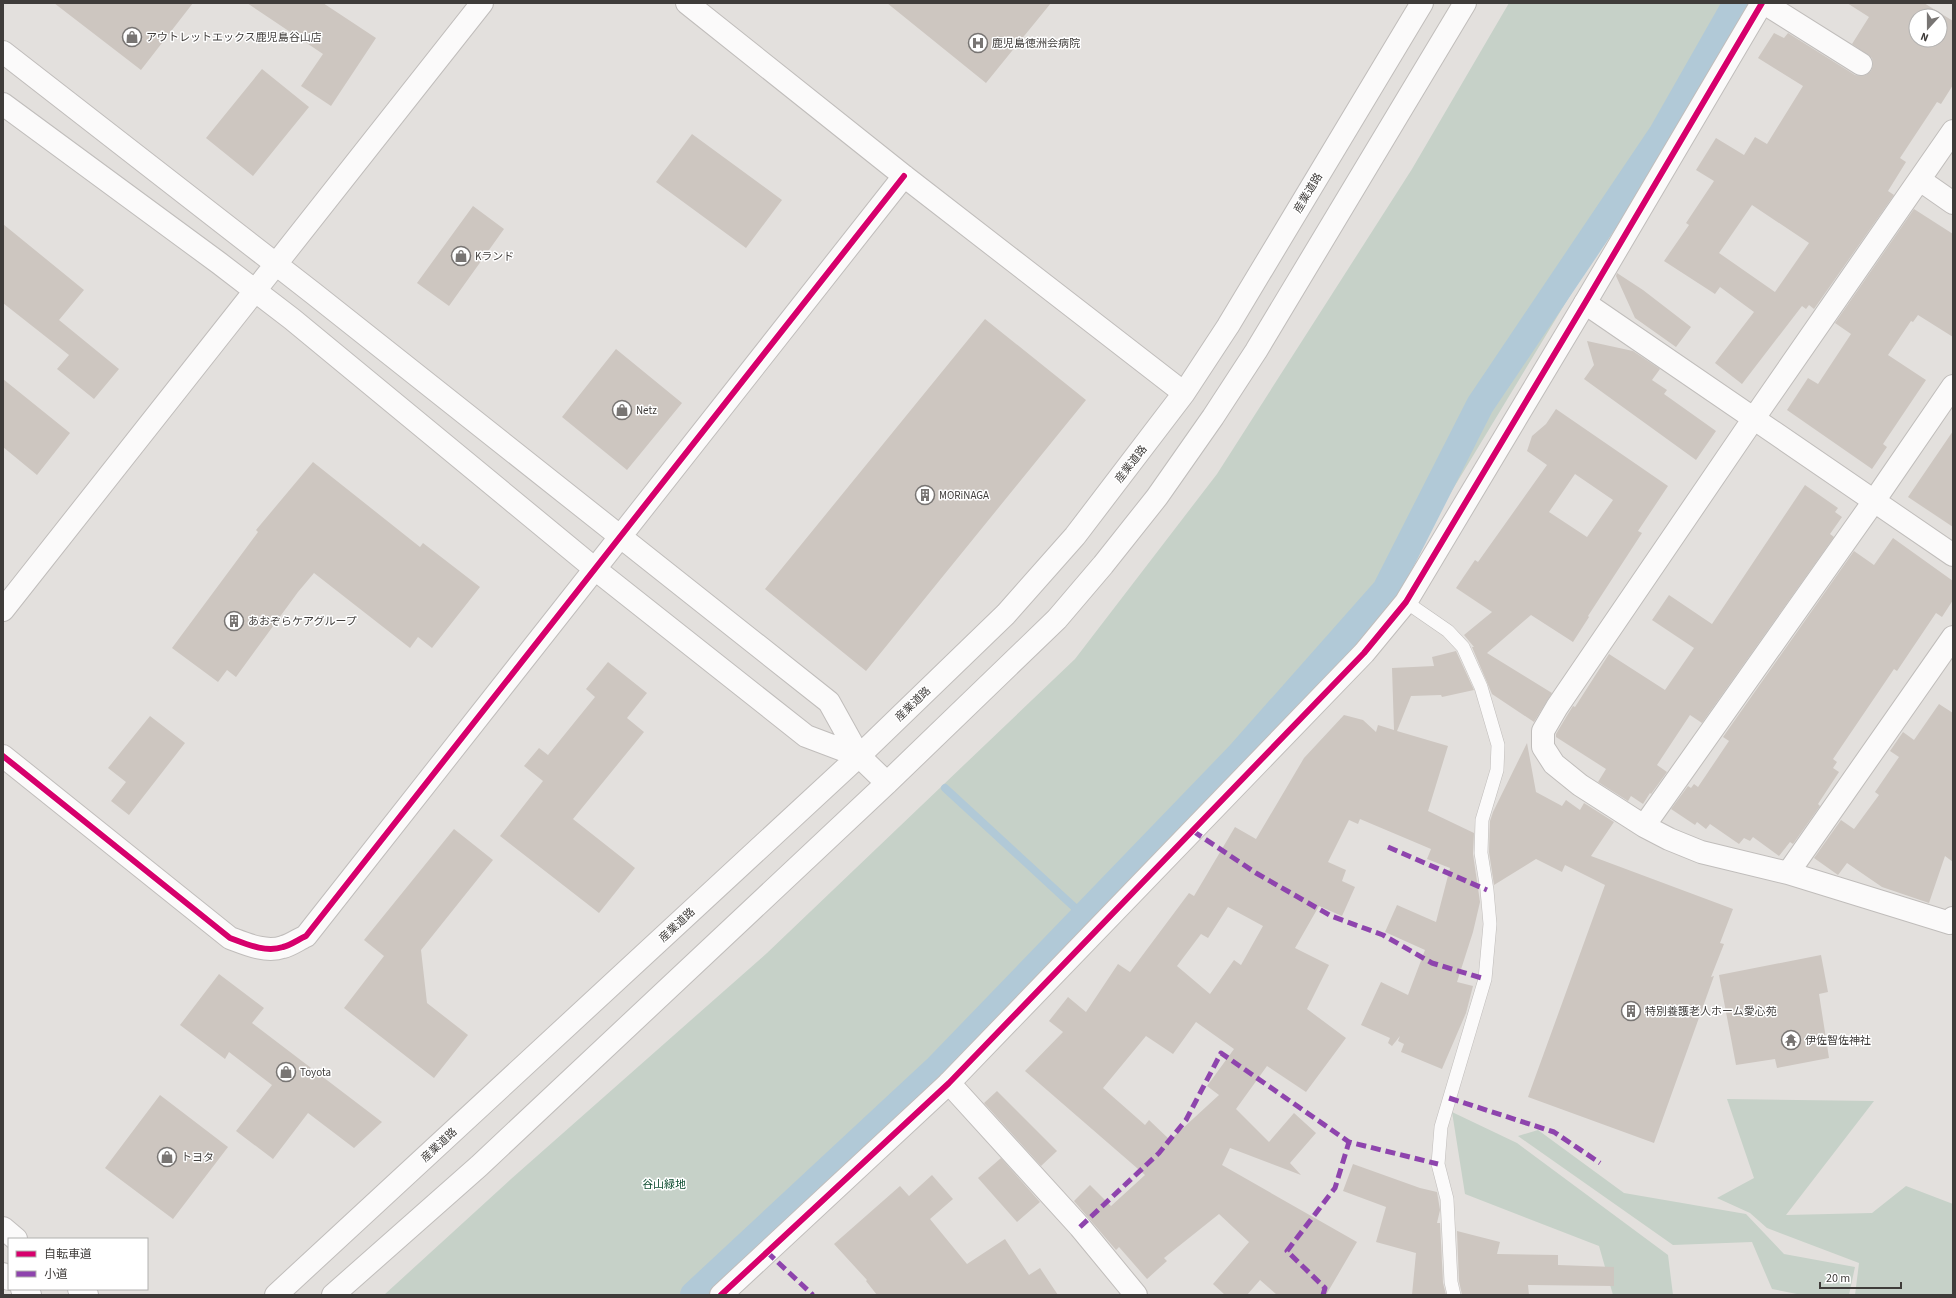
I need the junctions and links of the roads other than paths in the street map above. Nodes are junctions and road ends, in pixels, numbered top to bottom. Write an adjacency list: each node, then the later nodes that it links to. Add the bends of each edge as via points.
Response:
1 (482, 3): 13 (street)
2 (687, 3): 10 (street)
3 (1422, 3): 17 (street, 産業道路, via 1228,326)
4 (1465, 3): 28 (street, via 1256,351 1157,497 1057,619)
5 (1763, 3): 7 (street); 15 (street)
6 (3, 52): 13 (street)
7 (1861, 64)
8 (3, 104): 14 (street)
9 (1953, 131): 11 (street)
10 (904, 176): 17 (street); 20 (street)
11 (1920, 180): 12 (street); 18 (street)
12 (1953, 203)
13 (275, 264): 14 (street); 20 (street)
14 (255, 291): 22 (street); 24 (street)
15 (1586, 303): 18 (street); 23 (street)
16 (1953, 386): 19 (street)
17 (1184, 394): 27 (street, 産業道路, via 1075,536 1006,614)
18 (1754, 418): 19 (street); 29 (street, via 1544,731 1543,747 1554,764 1580,785)
19 (1874, 501): 21 (street); 29 (street)
20 (621, 536): 22 (street); 27 (street, via 829,702)
21 (1953, 555)
22 (595, 569): 26 (street, via 306,936 283,948 250,946 230,938); 27 (street, via 806,736)
23 (1406, 602): 32 (street, via 1364,653); 39 (lane, via 1448,631 1463,647 1481,687 1498,745 1497,770 1482,820 1481,853 1490,924 1485,979 1440,1127 1438,1164 1447,1199 1451,1282)
24 (3, 610)
25 (1953, 637): 30 (street)
26 (3, 756)
27 (859, 756): 28 (street); 36 (street, 産業道路)
28 (888, 783): 37 (street, via 479,1166)
29 (1644, 826): 30 (street, via 1701,852)
30 (1788, 873): 31 (street, via 1950,923)
31 (1953, 918)
32 (949, 1083): 35 (street, via 1080,1227); 38 (street)
33 (3, 1228): 34 (street)
34 (15, 1238)
35 (1130, 1293)
36 (276, 1295)
37 (333, 1295)
38 (722, 1295)
39 (1454, 1295)

